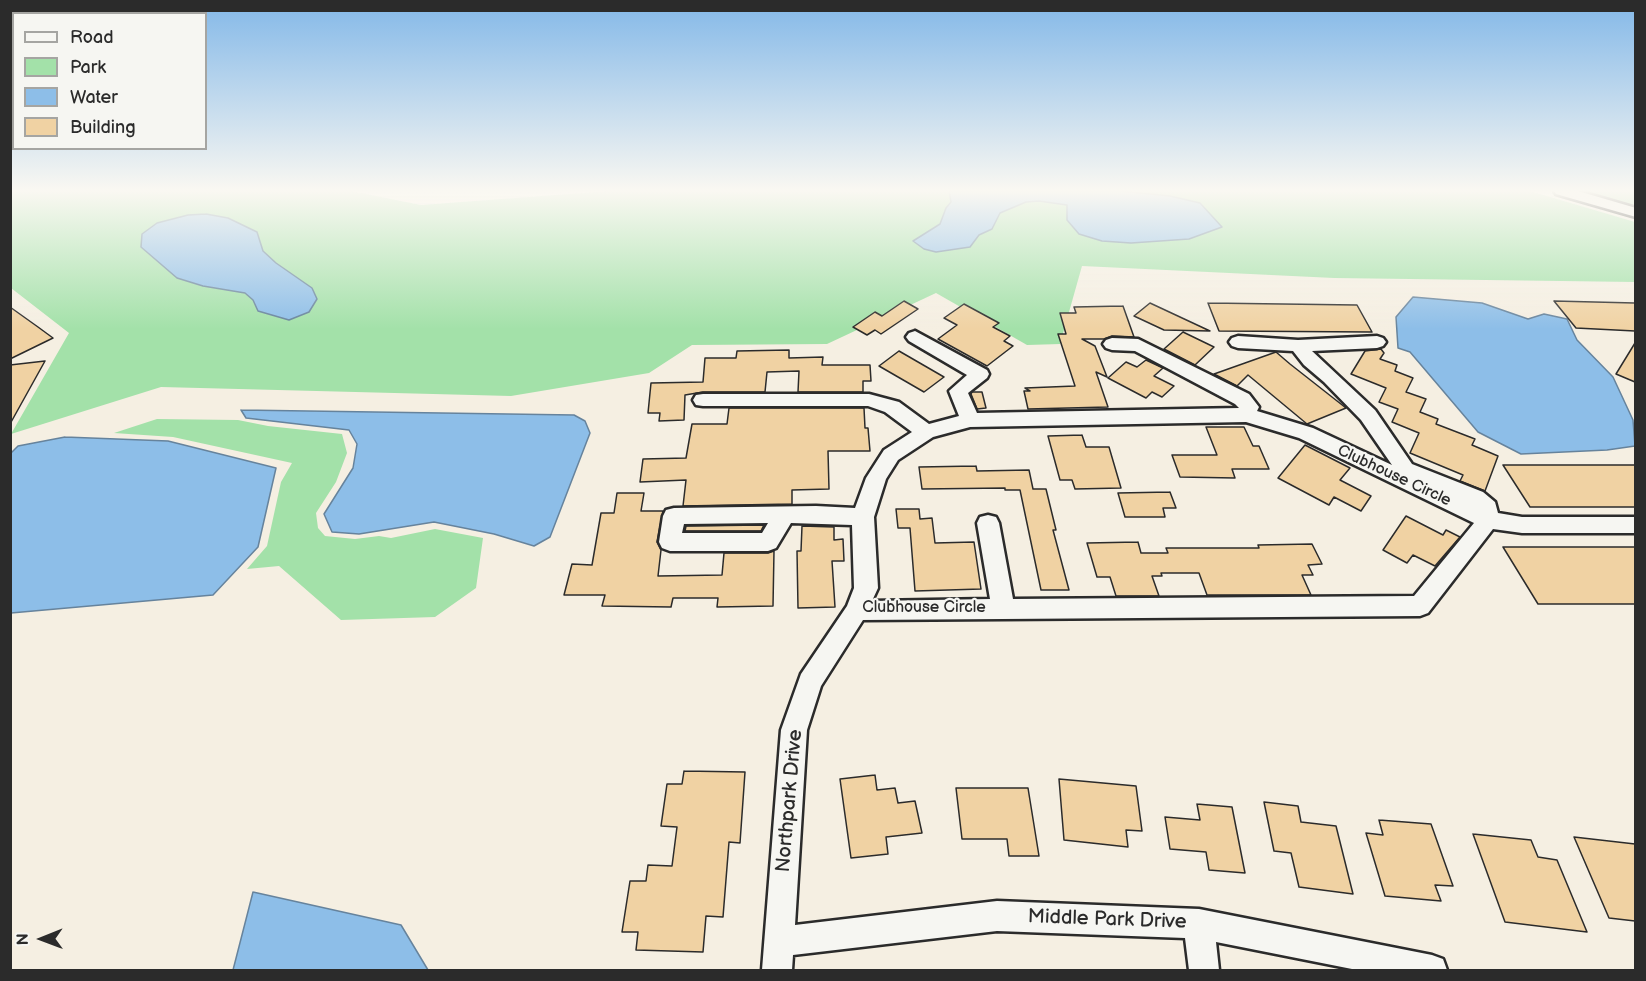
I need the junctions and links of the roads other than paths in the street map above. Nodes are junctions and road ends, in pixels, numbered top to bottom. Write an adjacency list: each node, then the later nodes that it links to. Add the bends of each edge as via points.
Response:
1 (915, 337): 8 (street, via 980,374 958,391)
2 (1238, 342): 5 (street)
3 (1377, 342): 5 (street)
4 (1112, 344): 7 (street, via 1138,345 1227,391 1249,407)
5 (1298, 346): 12 (street, via 1368,415 1405,469 1476,498 1487,508)
6 (703, 400): 9 (street, via 869,400 892,407)
7 (1246, 415): 8 (street, Clubhouse Circle); 12 (street, Clubhouse Circle, via 1306,433)
8 (970, 420): 9 (street, Clubhouse Circle)
9 (926, 432): 11 (street, Clubhouse Circle, via 891,455 876,478)
10 (784, 515): 11 (street)
11 (863, 517): 16 (street, Clubhouse Circle, via 866,588)
12 (1488, 520): 14 (street, Clubhouse Circle, via 1522,525); 15 (street, Clubhouse Circle, via 1420,606)
13 (988, 523): 15 (street)
14 (1635, 525)
15 (1003, 608): 16 (street, Clubhouse Circle)
16 (856, 611): 18 (street, Northpark Drive, via 810,682 794,730)
17 (1199, 924): 18 (street, Middle Park Drive, via 997,916); 19 (street); 20 (street, Middle Park Drive)
18 (777, 956)
19 (1204, 970)
20 (1432, 970)

